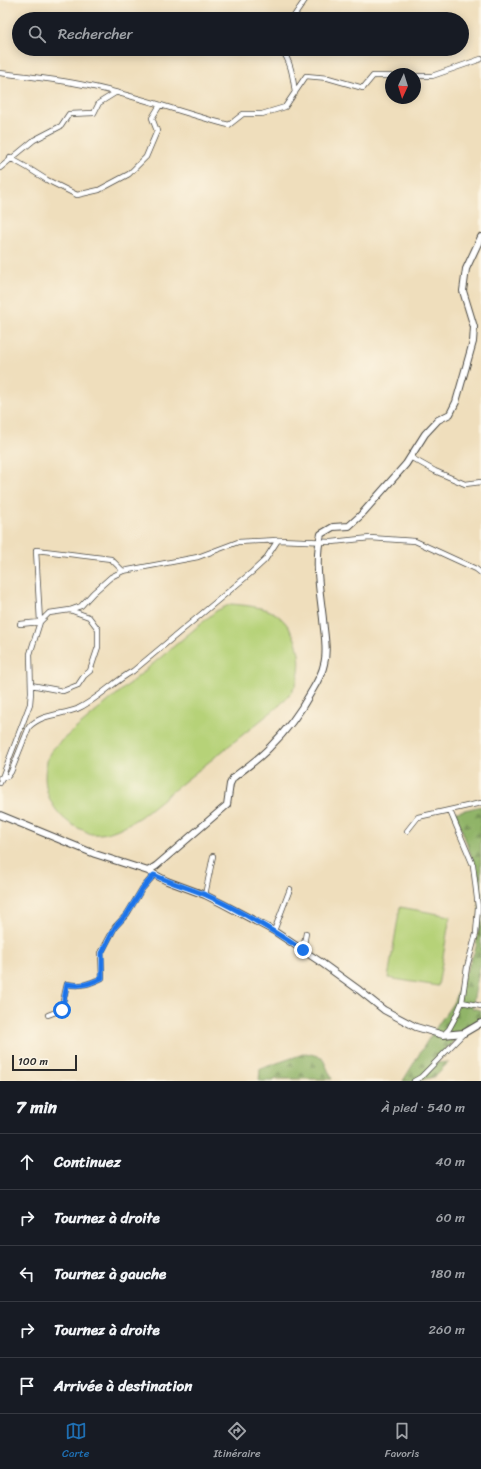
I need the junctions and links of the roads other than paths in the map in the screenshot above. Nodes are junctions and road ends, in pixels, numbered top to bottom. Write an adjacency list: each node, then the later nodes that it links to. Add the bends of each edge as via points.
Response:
1 (305, 0): 2 (street)
2 (297, 12)
3 (286, 56): 9 (street, via 293,74)
4 (481, 59): 7 (street, via 432,76)
5 (1, 74): 8 (street, via 79,84)
6 (385, 76): 9 (street, via 373,76 363,88 328,78 306,76)
7 (421, 76)
8 (115, 93): 10 (street); 11 (street, via 99,103 94,113 69,114 61,126 34,140)
9 (295, 93): 10 (street, via 285,107 262,114 243,114 229,125)
10 (160, 105): 11 (street, via 152,118 157,131 146,157 129,174 98,190 77,195)
11 (10, 158): 12 (street)
12 (0, 168)
13 (481, 237): 14 (street, via 466,269 464,291 474,327 456,402 450,414 438,420 425,434)
14 (410, 457): 15 (street, via 465,484); 17 (street, via 360,516 349,526 333,527 322,534)
15 (481, 482)
16 (278, 540): 17 (street); 18 (street, via 238,542 198,557); 24 (street, via 265,560 252,572 133,671 86,704 34,722 29,728 11,772)
17 (320, 541): 19 (street, via 370,538 415,540 476,569); 30 (street, via 319,590 325,639 325,663 321,676 285,731 233,778 226,805)
18 (123, 571): 20 (street, via 111,576 82,606); 21 (street, via 111,559 36,550)
19 (481, 574)
20 (70, 610): 21 (street, via 49,613); 23 (street, via 89,617 98,629 98,647 90,672 78,685 63,691)
21 (40, 622): 22 (street); 23 (street, via 30,654)
22 (20, 624)
23 (31, 685): 24 (street, via 30,704)
24 (2, 778)
25 (481, 803): 26 (street)
26 (450, 811): 28 (street, via 418,818); 36 (street, via 473,865 478,907 476,934 467,967)
27 (0, 815): 30 (street, via 95,854)
28 (406, 831)
29 (213, 856): 32 (street)
30 (151, 873): 32 (street); 38 (street, via 127,914 115,927 102,953 102,978 88,985 67,984 62,1010)
31 (290, 888): 33 (street)
32 (205, 895): 33 (street)
33 (274, 931): 35 (street)
34 (306, 933): 35 (street)
35 (303, 950): 41 (street, via 384,1010 416,1027)
36 (462, 1002): 37 (street); 41 (street)
37 (481, 1006)
38 (48, 1015)
39 (481, 1023): 40 (street)
40 (464, 1033): 41 (street); 42 (street)
41 (443, 1035)
42 (414, 1081)

